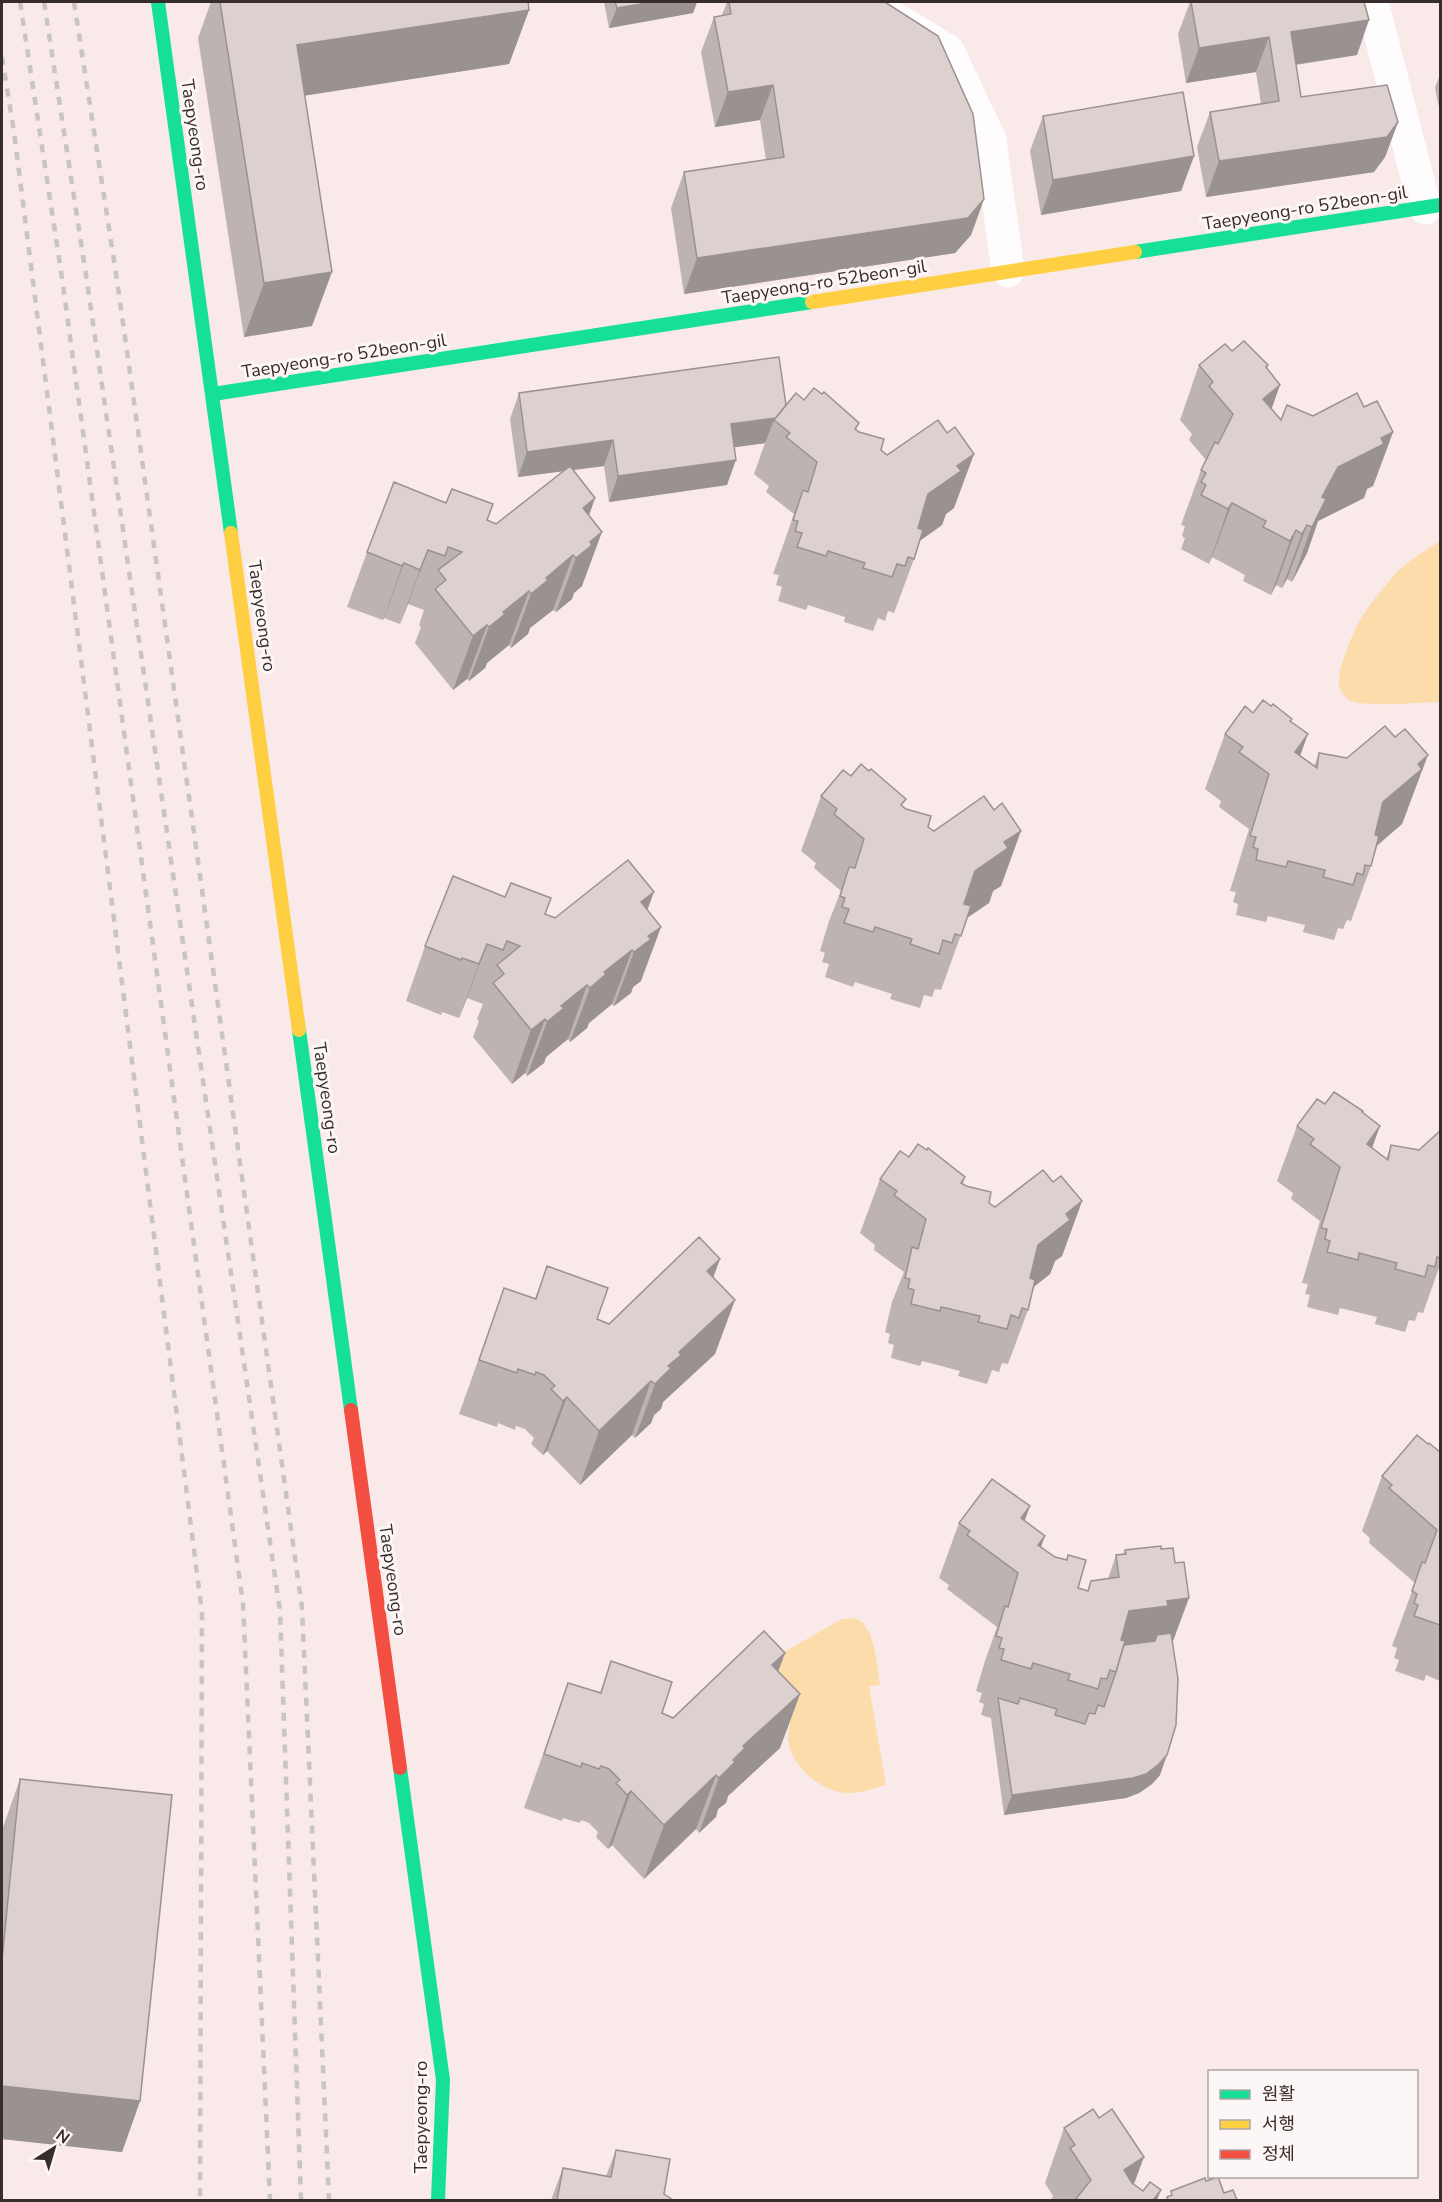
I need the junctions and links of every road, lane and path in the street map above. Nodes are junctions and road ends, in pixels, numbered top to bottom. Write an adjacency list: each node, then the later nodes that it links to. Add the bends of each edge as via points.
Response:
1 (158, 2): 6 (street, Taepyeong-ro)
2 (868, 2): 5 (street, via 948,51 990,140)
3 (1372, 2): 4 (street)
4 (1433, 206): 5 (street, Taepyeong-ro 52beon-gil)
5 (1008, 272): 6 (street, Taepyeong-ro 52beon-gil)
6 (213, 394): 7 (street, Taepyeong-ro, via 443,2080)
7 (438, 2200)

